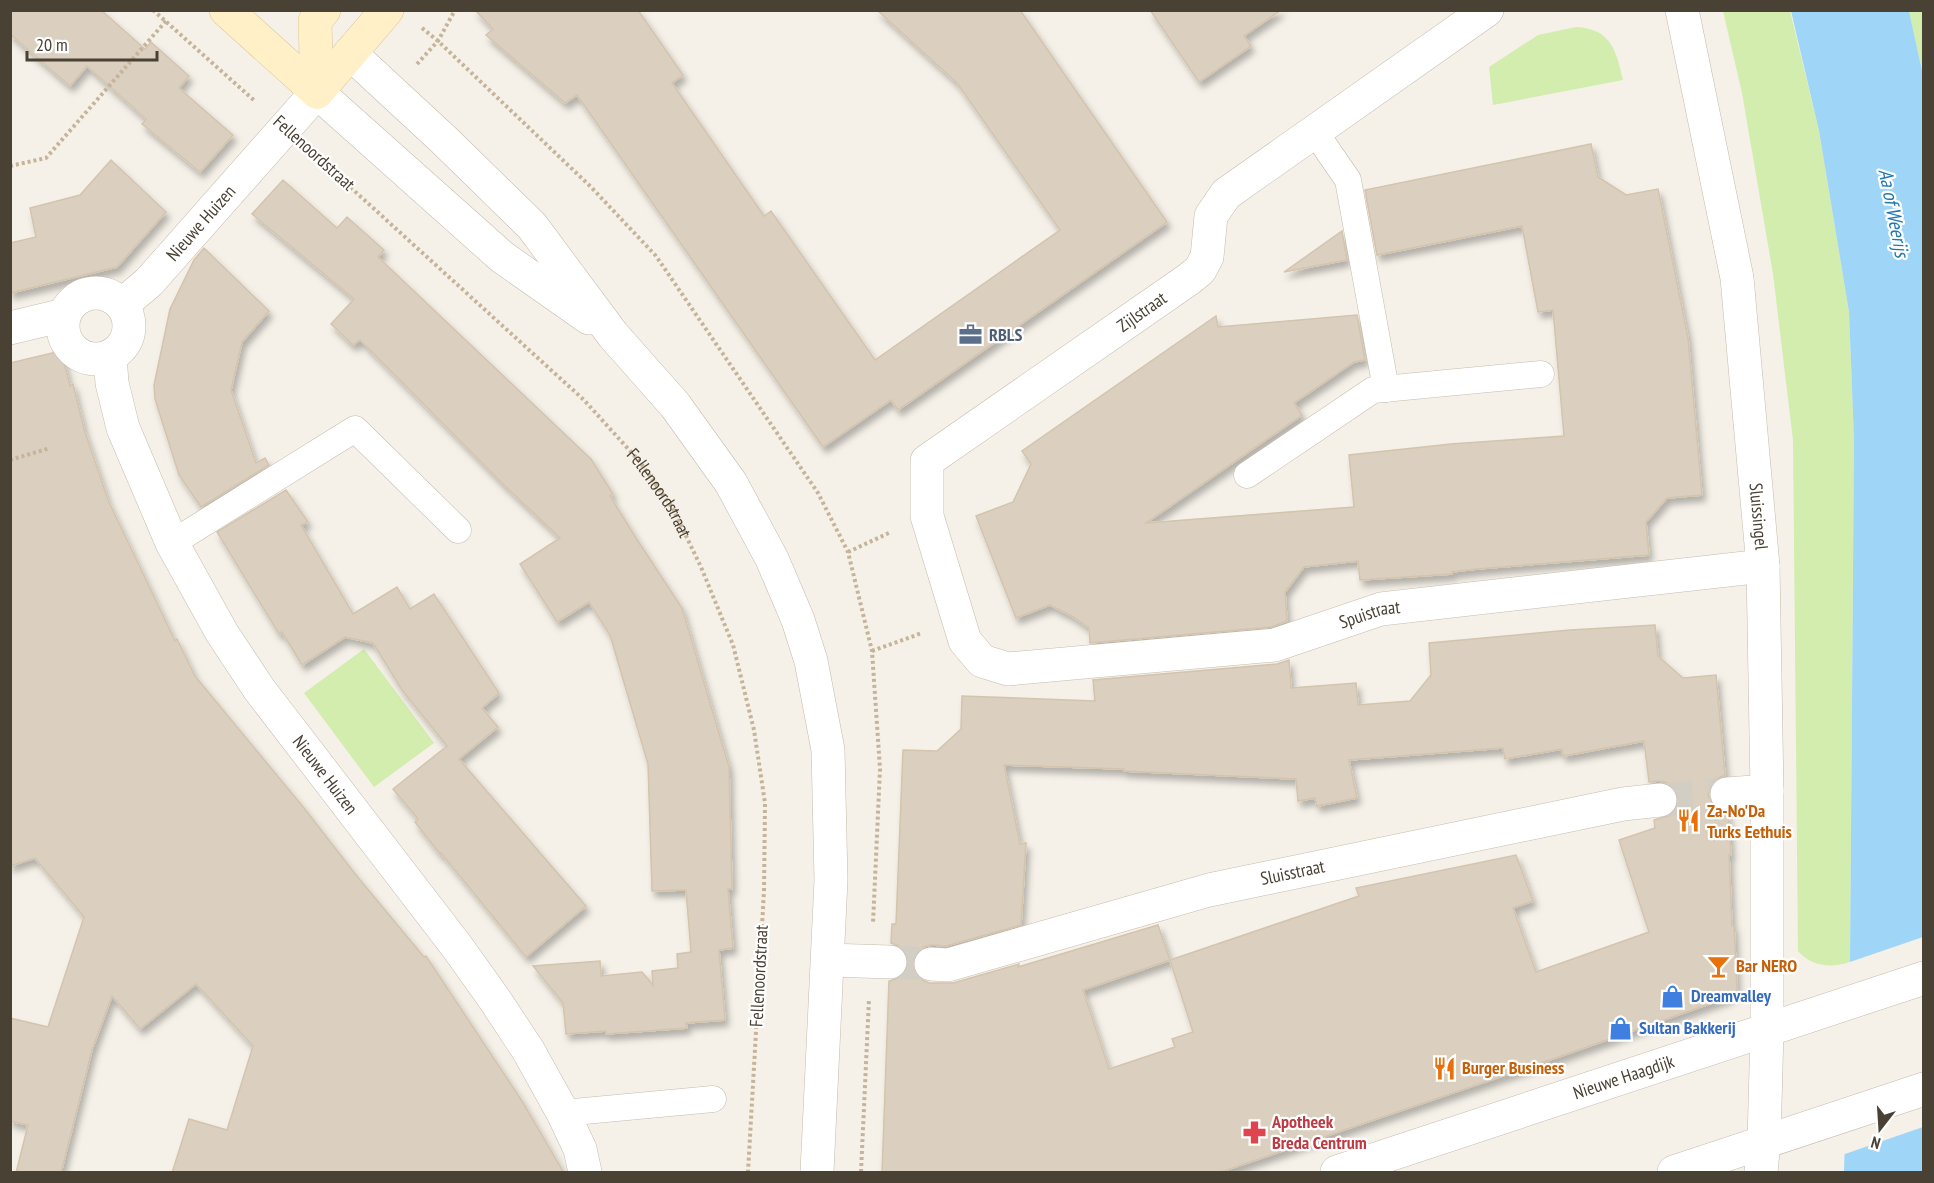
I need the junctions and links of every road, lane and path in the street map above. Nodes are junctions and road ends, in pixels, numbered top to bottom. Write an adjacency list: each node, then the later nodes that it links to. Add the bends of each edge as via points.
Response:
1 (153, 10): 9 (path, Fellenoordstraat)
2 (163, 10): 9 (path)
3 (226, 10): 13 (main road)
4 (387, 10): 12 (main road)
5 (455, 10): 11 (path)
6 (1487, 10): 15 (street, Zijlstraat)
7 (1682, 10): 31 (street, Sluissingel, via 1737,278)
8 (314, 14): 12 (main road); 13 (main road)
9 (159, 15): 10 (path, Fellenoordstraat)
10 (166, 21): 14 (path, Fellenoordstraat); 16 (path, via 46,158)
11 (438, 41)
12 (350, 52): 13 (main road); 20 (street, via 532,226)
13 (317, 92): 14 (street, Nieuwe Huizen); 20 (street, via 502,257)
14 (285, 128): 17 (street, Nieuwe Huizen, via 149,282); 48 (path, Fellenoordstraat, via 584,400 640,462 672,509 701,567 733,645 754,730 765,803 764,891)
15 (1315, 132): 23 (lane, via 1348,180); 27 (street, Zijlstraat, via 1226,194 1211,216 1207,257 1190,279 927,461)
16 (10, 166)
17 (122, 305): 18 (street, via 114,297 92,292 81,295); 21 (street, via 128,315 128,337)
18 (64, 315): 19 (street); 21 (street, via 63,331 72,350 91,359)
19 (10, 328)
20 (613, 335): 38 (street, via 675,405 731,483 772,559 798,620 811,661 828,750)
21 (110, 356): 29 (street, Nieuwe Huizen, via 123,428)
22 (1541, 374): 23 (lane)
23 (1386, 389): 26 (lane, via 1373,390)
24 (50, 448): 25 (path)
25 (10, 460)
26 (1247, 475)
27 (927, 516): 30 (path); 32 (street, Zijlstraat)
28 (458, 530): 29 (lane, via 355,429)
29 (172, 543): 45 (street, Nieuwe Huizen, via 222,633 259,689 458,948 528,1050)
30 (848, 552)
31 (1763, 566): 34 (street, Spuistraat, via 1381,609 1275,645 1008,669); 35 (street, Sluissingel)
32 (959, 620): 33 (path); 34 (street, Zijlstraat, via 964,641)
33 (872, 651)
34 (982, 662)
35 (1767, 791): 36 (street); 42 (street, Sluissingel)
36 (1727, 794)
37 (1660, 800): 40 (street, Sluisstraat, via 1623,804 1209,890 948,965)
38 (828, 960): 39 (street); 49 (street)
39 (890, 962)
40 (931, 964)
41 (1916, 980): 42 (street, Nieuwe Haagdijk)
42 (1767, 1030): 46 (street, Sluissingel); 50 (street, Nieuwe Haagdijk)
43 (1914, 1092): 46 (street, via 1821,1123)
44 (713, 1099): 45 (lane)
45 (563, 1113): 47 (street, Nieuwe Huizen, via 580,1149)
46 (1763, 1157): 51 (street)
47 (585, 1173)
48 (748, 1173)
49 (817, 1173)
50 (1337, 1173)
51 (1674, 1173)

